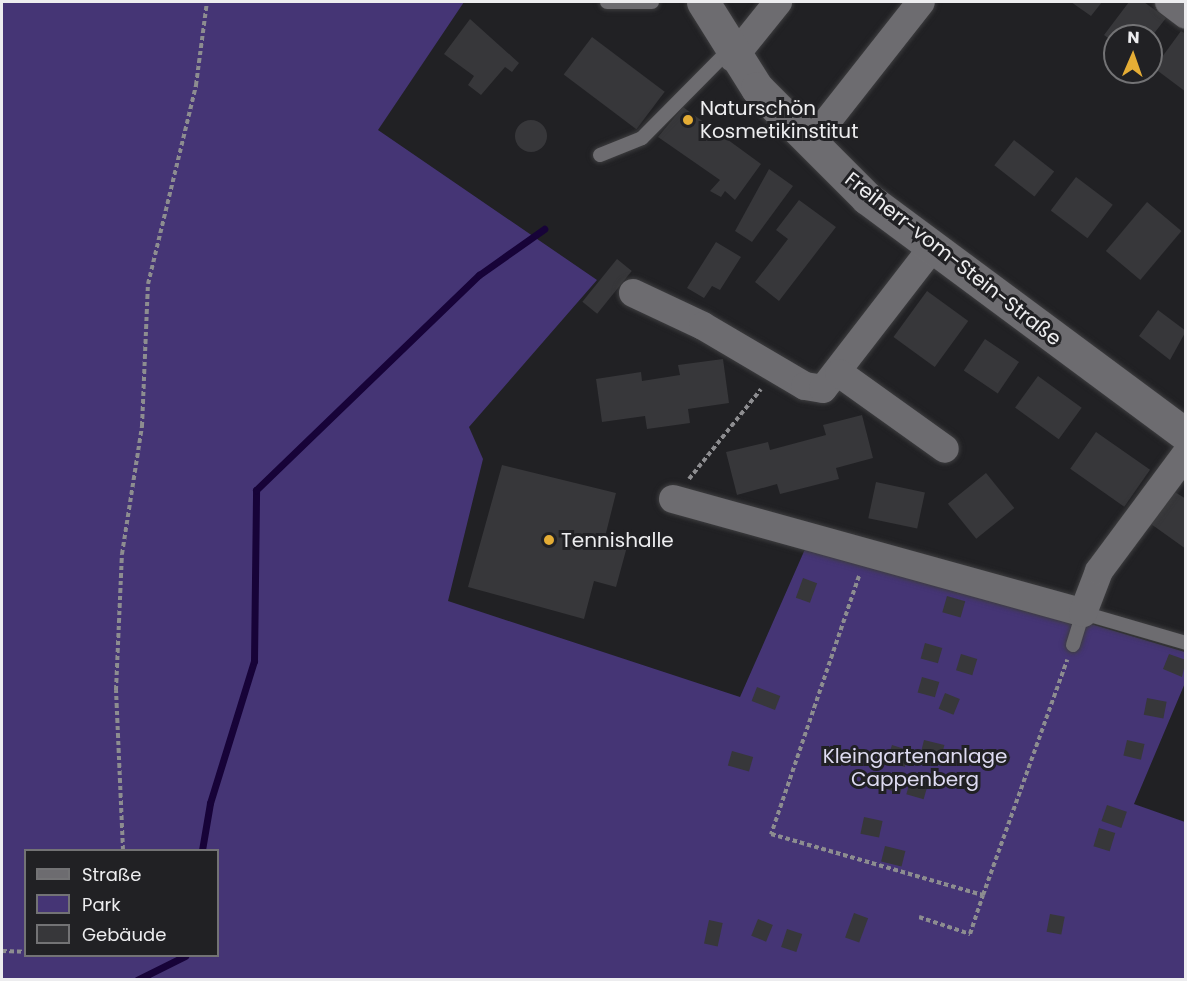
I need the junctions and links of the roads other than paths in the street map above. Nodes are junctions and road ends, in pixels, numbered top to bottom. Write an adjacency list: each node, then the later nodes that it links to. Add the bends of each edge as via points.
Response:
1 (607, 2): 2 (lane)
2 (652, 2)
3 (703, 2): 8 (main road, Freiherr-vom-Stein-Straße)
4 (778, 2): 8 (street)
5 (921, 2): 9 (street)
6 (1168, 2): 7 (street)
7 (1185, 15)
8 (731, 54): 9 (main road, Freiherr-vom-Stein-Straße); 10 (lane, via 642,138)
9 (810, 143): 11 (main road, Freiherr-vom-Stein-Straße, via 867,198)
10 (600, 155)
11 (933, 248): 13 (street); 14 (main road, Freiherr-vom-Stein-Straße)
12 (633, 293): 13 (street, via 805,386 823,389)
13 (839, 373): 15 (street)
14 (1185, 435)
15 (945, 449)
16 (1185, 453): 18 (street, via 1099,571)
17 (673, 499): 18 (street)
18 (1083, 613): 19 (lane); 20 (lane)
19 (1185, 643)
20 (1073, 645)

